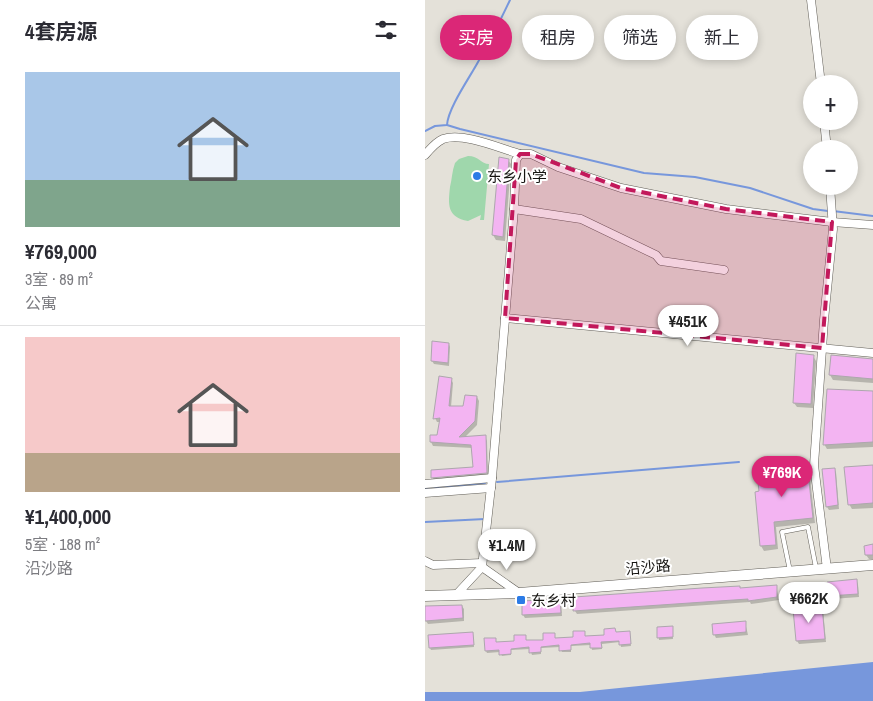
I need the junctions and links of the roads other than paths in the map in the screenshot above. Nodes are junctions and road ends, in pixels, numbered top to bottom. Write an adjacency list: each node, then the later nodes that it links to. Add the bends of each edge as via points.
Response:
1 (811, 0): 2 (street)
2 (820, 75)
3 (520, 154): 4 (street, via 455,137 442,140); 6 (street, via 516,160); 7 (street, via 531,154 558,167 621,188 726,209)
4 (425, 155)
5 (830, 195): 7 (street)
6 (514, 209): 9 (street, via 581,219 655,255 661,261); 10 (street)
7 (832, 222): 8 (street); 11 (street)
8 (873, 225)
9 (724, 270)
10 (505, 318): 11 (street); 13 (street)
11 (822, 348): 12 (street); 20 (street, via 814,465)
12 (873, 353)
13 (492, 478): 14 (street); 15 (street)
14 (425, 484)
15 (491, 488): 16 (street); 19 (street)
16 (425, 493)
17 (425, 561): 19 (street, via 433,565)
18 (873, 564): 20 (street, 沿沙路)
19 (482, 565): 22 (street); 23 (street)
20 (822, 569): 21 (street, 沿沙路); 21 (lane, via 808,527 782,532)
21 (789, 571): 22 (street, 沿沙路)
22 (519, 593): 23 (street, 沿沙路)
23 (456, 595): 24 (street, 沿沙路)
24 (425, 596)

